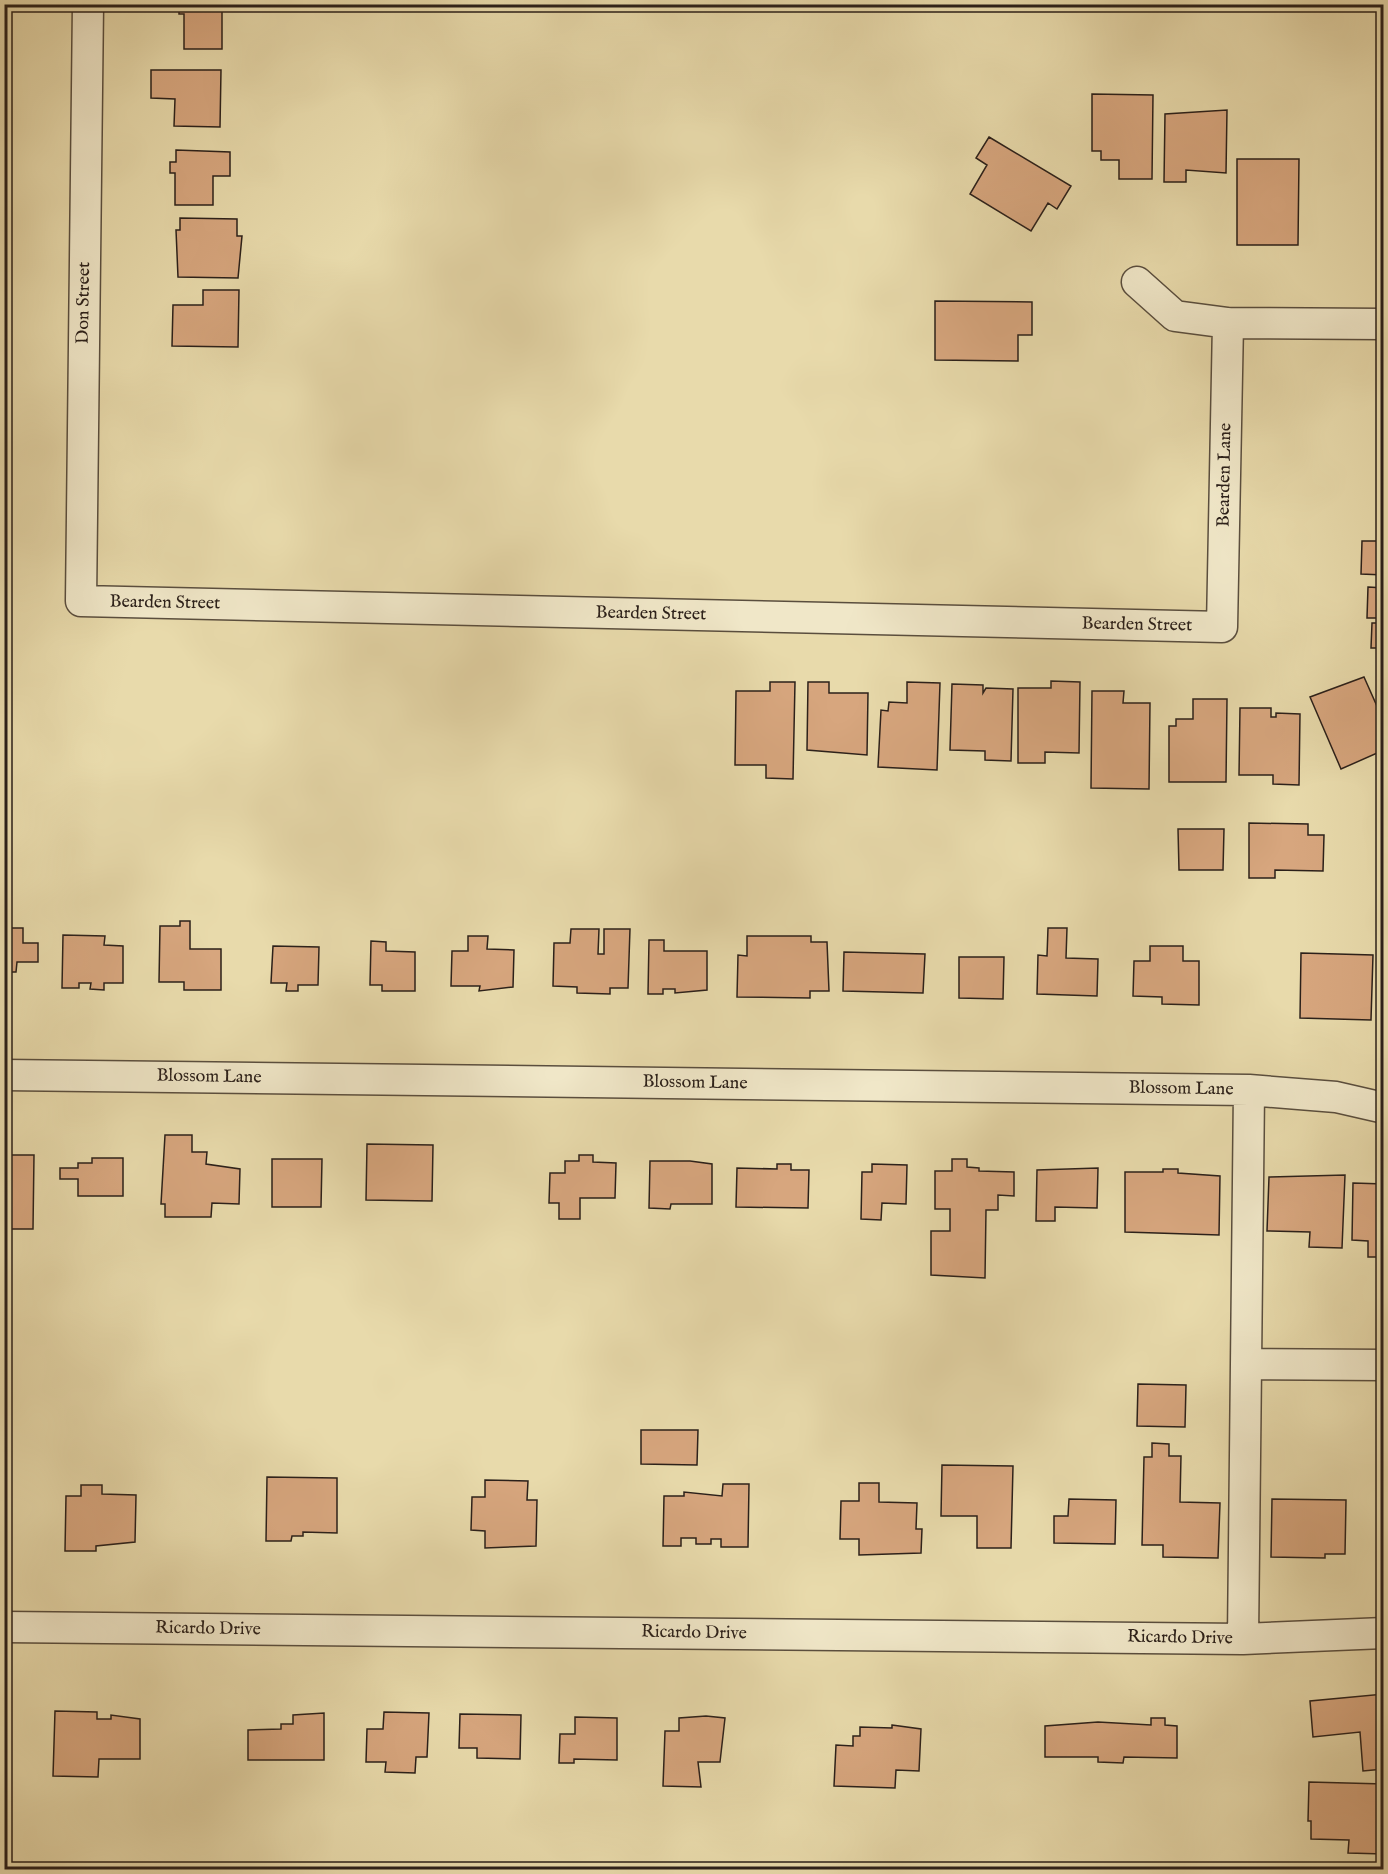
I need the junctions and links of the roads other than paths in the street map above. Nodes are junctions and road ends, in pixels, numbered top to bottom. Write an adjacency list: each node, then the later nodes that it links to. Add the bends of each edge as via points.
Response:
1 (88, 4): 5 (street, Don Street)
2 (1137, 282): 3 (street, via 1175,316)
3 (1228, 322): 4 (street); 6 (street, Bearden Lane)
4 (1383, 324)
5 (81, 601): 6 (street, Bearden Street)
6 (1222, 627)
7 (4, 1075): 8 (street, Blossom Lane)
8 (1249, 1090): 9 (street, Blossom Lane, via 1336,1097); 10 (street)
9 (1383, 1107)
10 (1246, 1364): 11 (street); 14 (street)
11 (1383, 1365)
12 (4, 1627): 14 (street, Ricardo Drive)
13 (1383, 1633): 14 (street, Ricardo Drive)
14 (1243, 1639)

